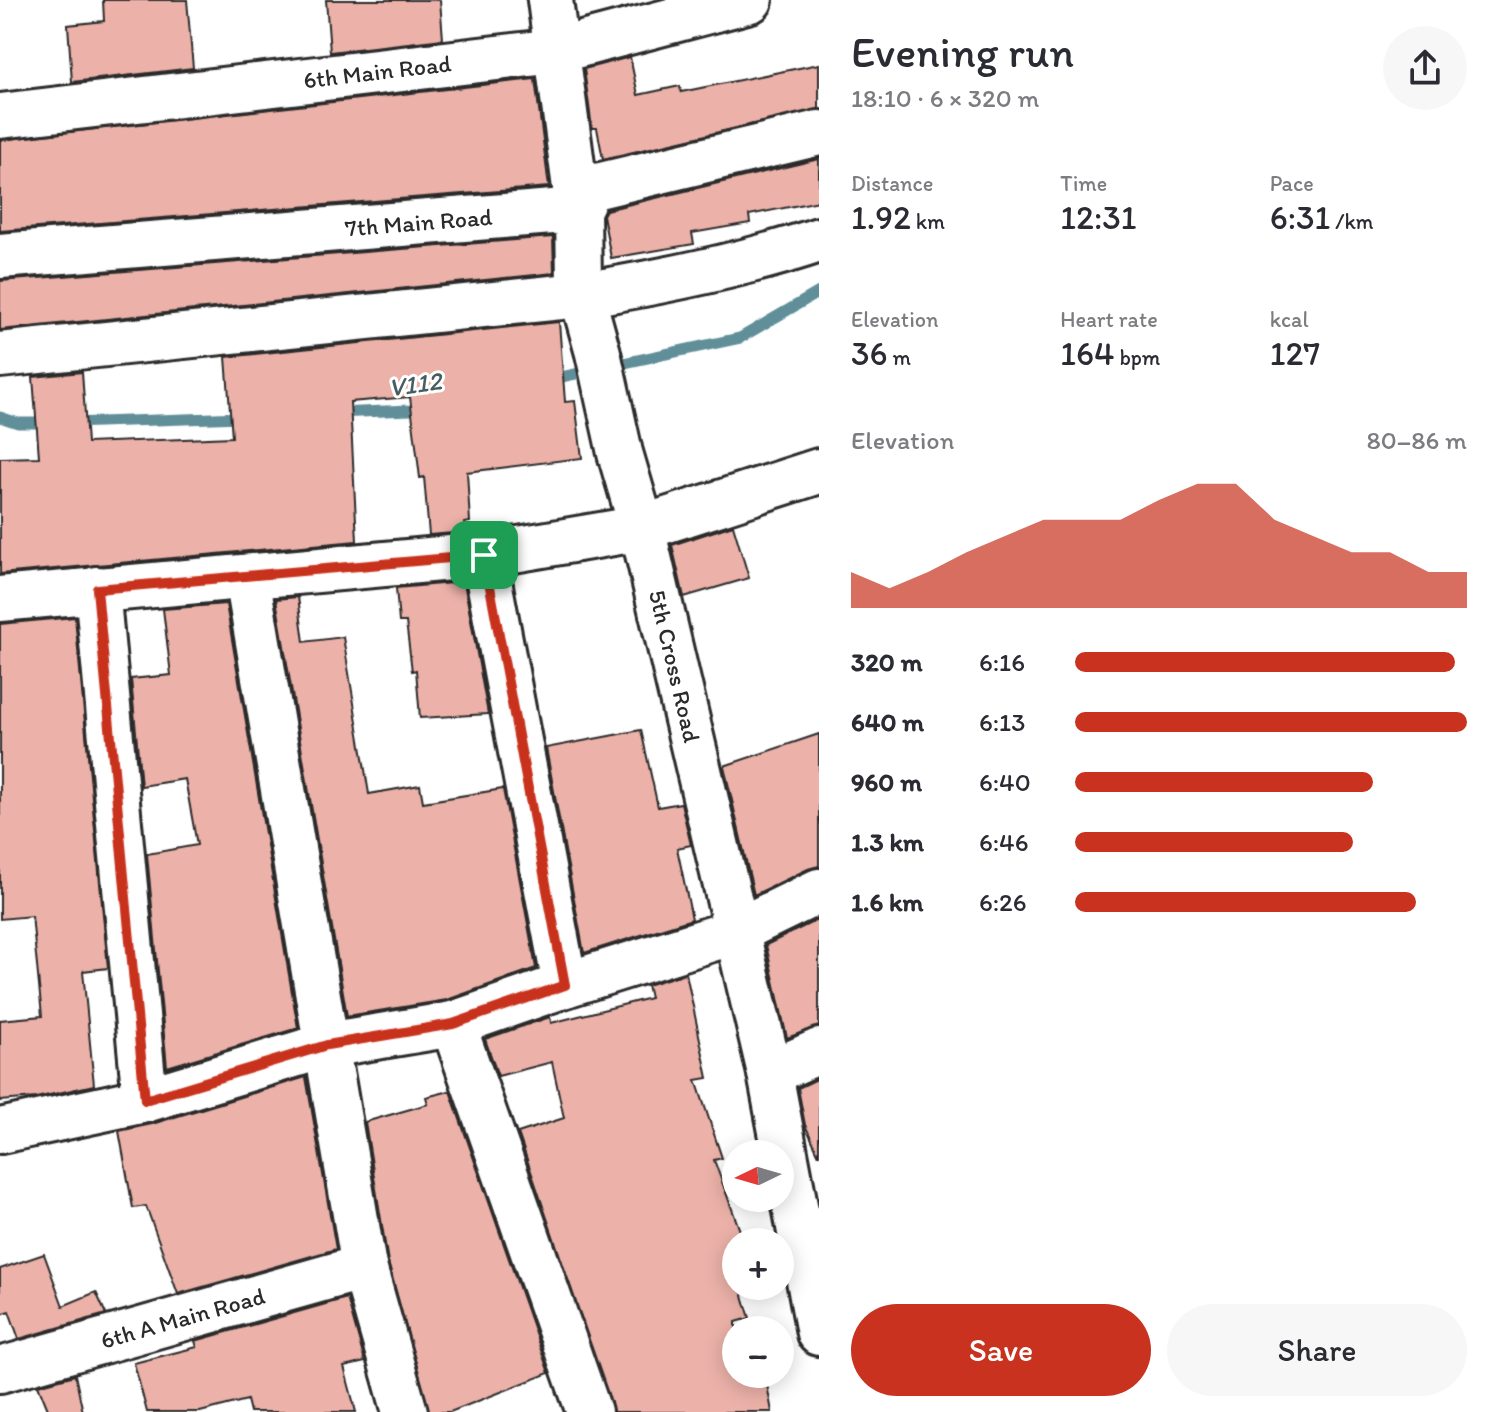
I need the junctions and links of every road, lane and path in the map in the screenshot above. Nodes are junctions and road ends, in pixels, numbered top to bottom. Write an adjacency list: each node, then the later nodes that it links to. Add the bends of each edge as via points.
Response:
1 (550, 0): 3 (street, 5th Cross Road)
2 (750, 0): 3 (street, 6th Main Road)
3 (556, 51): 4 (street, 6th Main Road); 6 (street, 5th Cross Road)
4 (0, 116)
5 (819, 133): 6 (street, via 589,188)
6 (578, 210): 8 (street, 7th Main Road); 9 (street, 5th Cross Road)
7 (819, 240): 9 (street, via 648,284)
8 (0, 256)
9 (581, 295): 10 (street); 12 (street, 5th Cross Road)
10 (0, 355)
11 (819, 471): 12 (street)
12 (642, 528): 13 (street); 18 (street, 5th Cross Road)
13 (484, 555): 14 (street); 19 (street)
14 (247, 577): 15 (street); 21 (street)
15 (97, 589): 16 (street); 24 (street)
16 (0, 599)
17 (819, 891): 18 (street)
18 (737, 931): 19 (street); 23 (street, 5th Cross Road)
19 (565, 985): 20 (street)
20 (453, 1024): 21 (street); 31 (street)
21 (327, 1045): 24 (street); 27 (street)
22 (819, 1051): 23 (street)
23 (770, 1073): 26 (street, 5th Cross Road)
24 (145, 1100): 25 (street)
25 (0, 1131)
26 (810, 1224): 28 (street, 5th Cross Road)
27 (364, 1267): 29 (street, 6th A Main Road); 30 (street)
28 (819, 1333)
29 (0, 1370)
30 (405, 1412)
31 (589, 1412)

